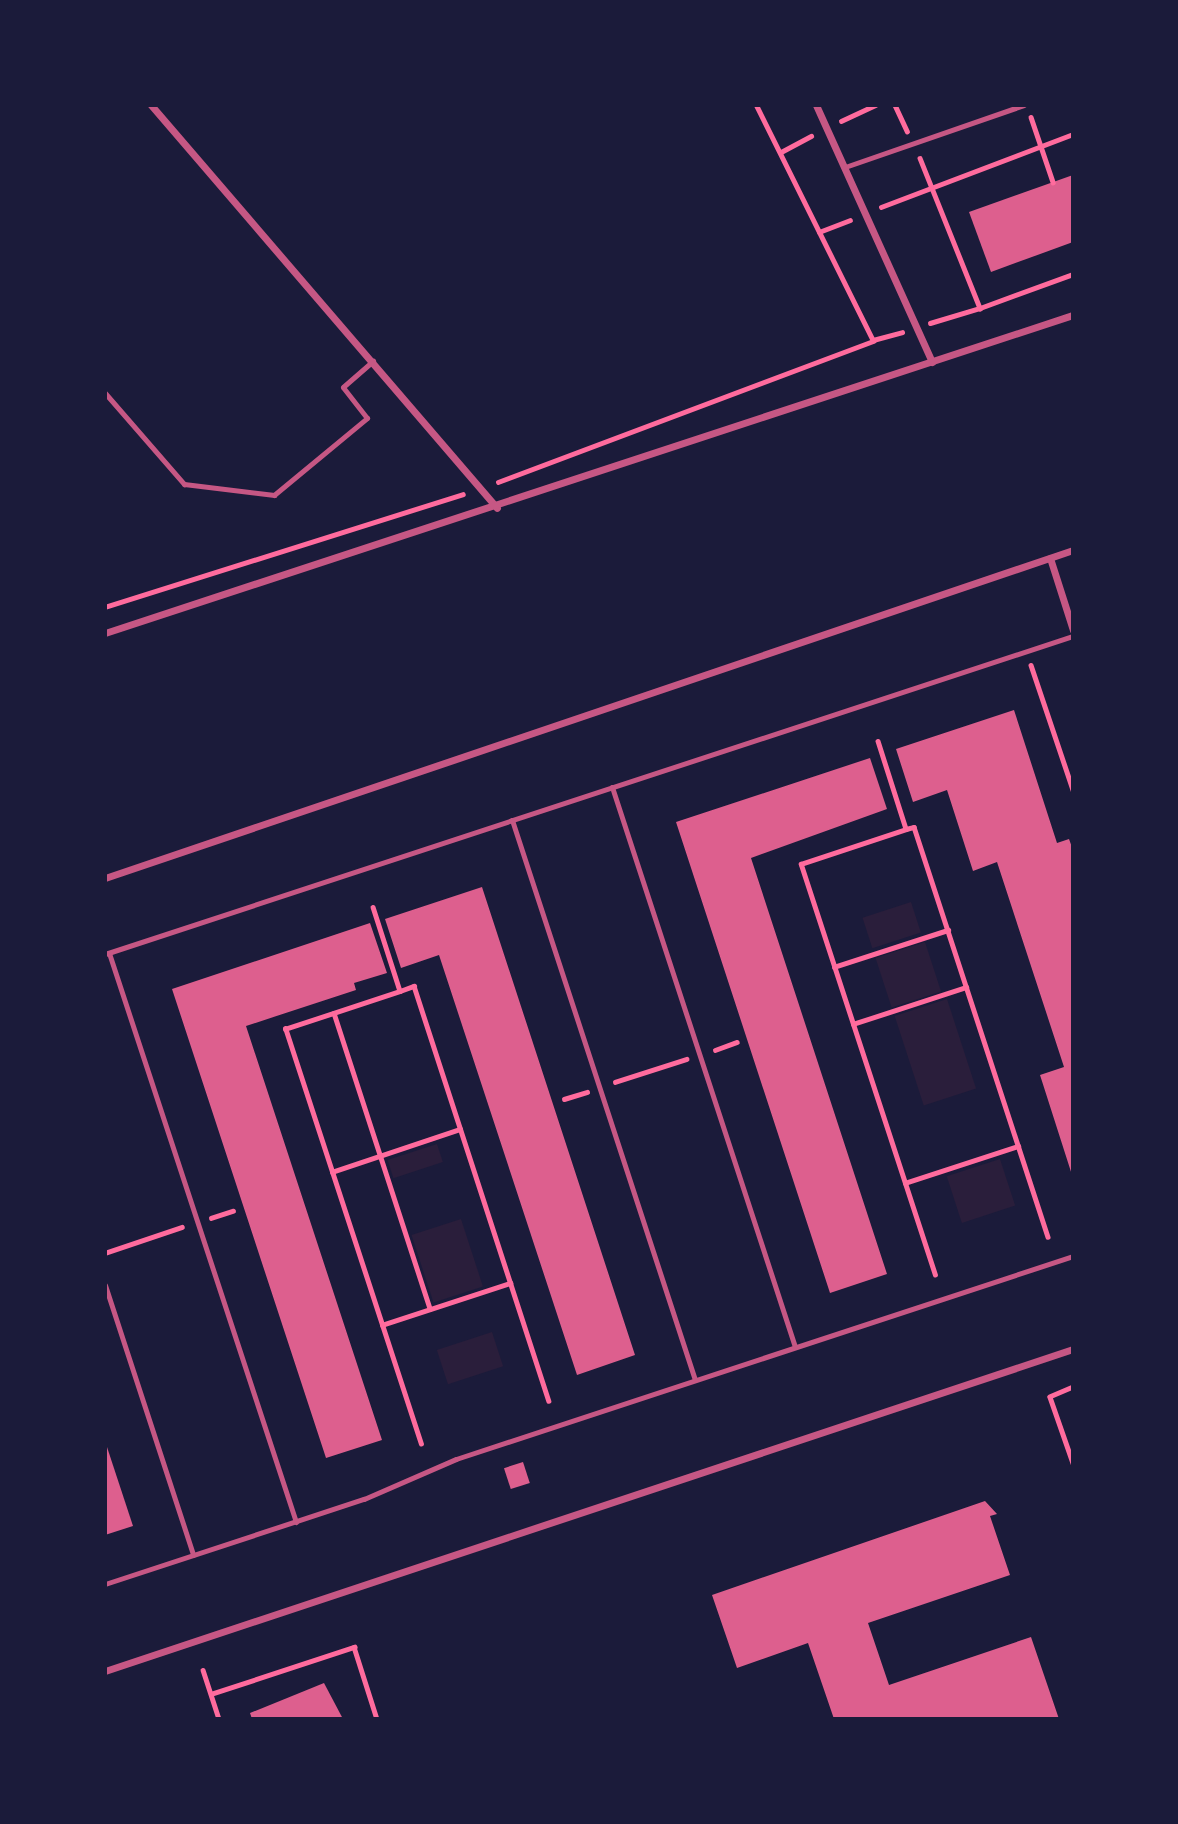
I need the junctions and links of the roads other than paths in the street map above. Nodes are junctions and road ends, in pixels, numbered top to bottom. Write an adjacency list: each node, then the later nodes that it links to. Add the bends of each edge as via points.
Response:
1 (151, 105): 6 (street)
2 (816, 105): 4 (street)
3 (1026, 105): 4 (lane)
4 (845, 167): 7 (street)
5 (1073, 315): 7 (street)
6 (373, 361): 8 (lane, via 343,387 367,418 274,495 184,484); 9 (street)
7 (932, 362): 9 (street)
8 (105, 393)
9 (497, 508): 13 (street)
10 (1073, 550): 11 (street)
11 (1050, 558): 12 (street); 17 (street)
12 (1073, 630)
13 (105, 633)
14 (1073, 636): 15 (lane)
15 (612, 787): 16 (lane); 21 (lane)
16 (512, 820): 18 (lane); 23 (lane)
17 (105, 878)
18 (107, 953): 24 (lane)
19 (1073, 1256): 21 (lane)
20 (105, 1285): 25 (lane)
21 (795, 1348): 23 (lane)
22 (1073, 1349): 27 (street)
23 (695, 1380): 24 (lane, via 456,1459)
24 (296, 1522): 25 (lane)
25 (193, 1555): 26 (lane)
26 (105, 1584)
27 (105, 1671)

